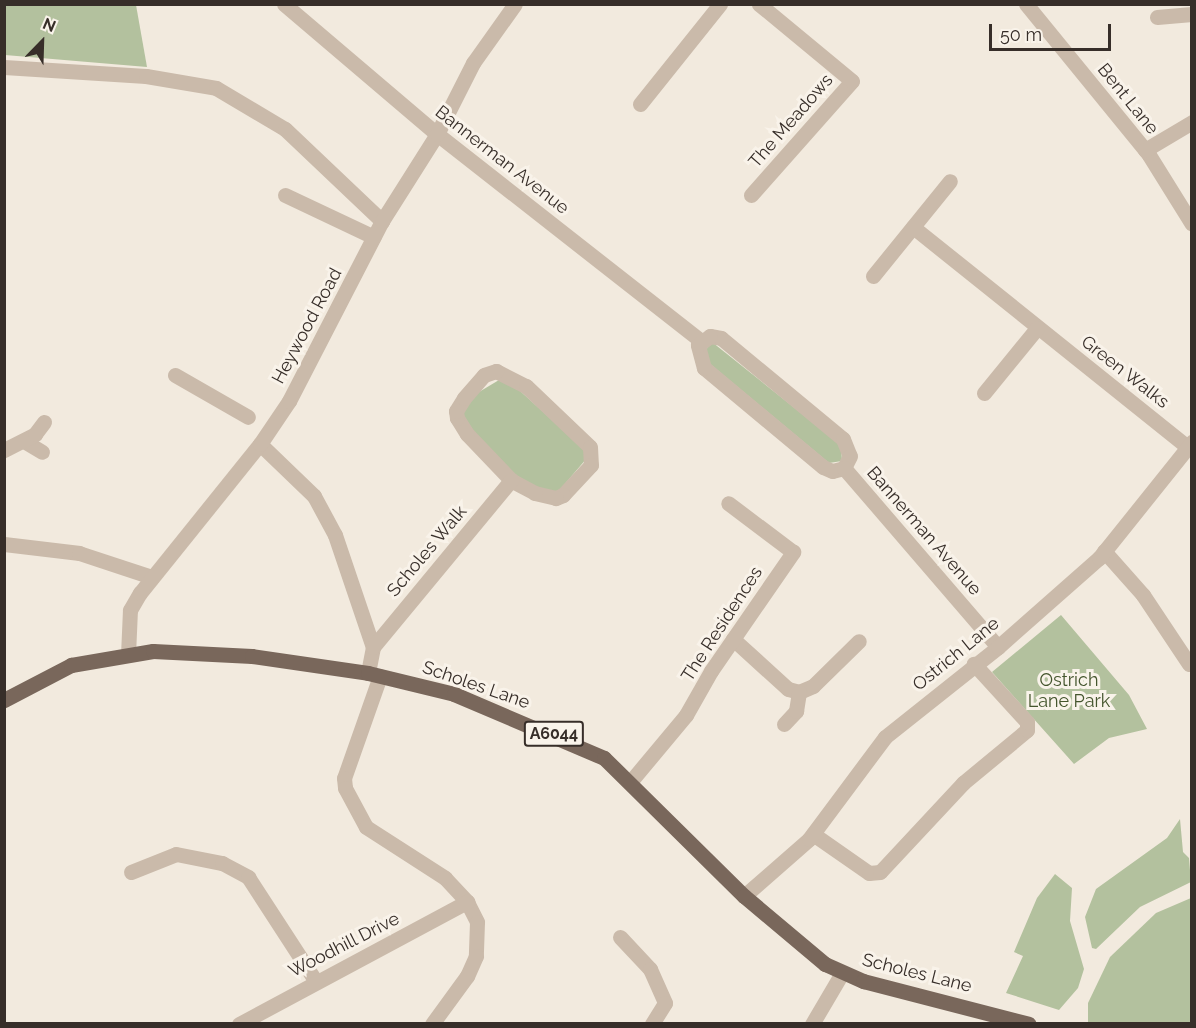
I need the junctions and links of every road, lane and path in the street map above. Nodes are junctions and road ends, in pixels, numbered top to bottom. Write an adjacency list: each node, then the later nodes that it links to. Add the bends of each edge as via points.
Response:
1 (284, 4): 11 (street, Bannerman Avenue)
2 (515, 4): 11 (street, Heywood Road, via 473,63)
3 (720, 4): 9 (street)
4 (759, 4): 15 (street, The Meadows, via 852,81)
5 (1026, 4): 12 (street, Bent Lane)
6 (1191, 14): 7 (street)
7 (1157, 17)
8 (4, 67): 16 (street, via 146,76 216,88 285,129)
9 (640, 104)
10 (1191, 122): 12 (street)
11 (437, 135): 16 (street, Heywood Road); 22 (street, Bannerman Avenue)
12 (1145, 150): 17 (street, Bent Lane)
13 (950, 181): 18 (street)
14 (285, 195): 19 (street)
15 (751, 195)
16 (382, 221): 19 (street, Heywood Road)
17 (1191, 224)
18 (913, 227): 20 (street); 21 (street, Green Walks)
19 (374, 237): 26 (street, Heywood Road, via 321,343)
20 (873, 276)
21 (1037, 328): 24 (street); 28 (street, Green Walks)
22 (701, 341): 31 (street, Bannerman Avenue, via 698,349 704,368 823,468); 31 (street, Bannerman Avenue, via 710,336 721,338 840,435 849,447)
23 (175, 375): 26 (street)
24 (984, 393)
25 (44, 422): 27 (street)
26 (259, 429): 36 (street, Heywood Road); 41 (street, via 314,496 335,535)
27 (24, 441): 29 (street); 30 (street)
28 (1190, 444): 35 (street, Ostrich Lane)
29 (4, 450)
30 (42, 452)
31 (844, 468): 39 (street, Bannerman Avenue)
32 (511, 480): 32 (street, via 535,494 556,498 591,465 593,453 566,420 526,386 496,371 484,375 456,411 467,435); 41 (street, Scholes Walk)
33 (728, 503): 37 (street, The Residences, via 794,552)
34 (4, 544): 36 (street, via 79,553)
35 (1104, 551): 39 (street, Ostrich Lane); 43 (street, via 1143,595)
36 (152, 577): 40 (street, Heywood Road, via 130,610)
37 (733, 639): 44 (street, via 788,689); 47 (street, The Residences, via 686,715)
38 (859, 641): 44 (street, via 813,686)
39 (998, 647): 42 (street, Ostrich Lane)
40 (128, 655): 41 (main road, Scholes Lane / A6044, via 153,651); 45 (main road, Scholes Lane / A6044, via 71,664)
41 (373, 664): 47 (main road, Scholes Lane / A6044, via 563,738 604,758); 51 (street, via 344,778 345,788 366,827 445,878)
42 (974, 664): 48 (street, Ostrich Lane, via 885,737); 48 (street, via 1027,722 1027,730 963,783 880,872 869,873)
43 (1189, 664)
44 (798, 692): 46 (street, via 796,711)
45 (4, 700)
46 (784, 724)
47 (631, 781): 50 (main road, Scholes Lane / A6044)
48 (813, 834): 50 (street, Ostrich Lane)
49 (131, 872): 54 (street, via 176,854 222,863 248,877)
50 (744, 896): 53 (main road, Scholes Lane / A6044, via 804,950)
51 (467, 902): 54 (street, Woodhill Drive); 56 (street, via 477,922 476,956 467,976)
52 (620, 937): 57 (street, via 650,969 664,1003)
53 (842, 973): 58 (street); 59 (main road, Scholes Lane / A6044)
54 (315, 980): 55 (street, Woodhill Drive)
55 (240, 1023)
56 (432, 1023)
57 (652, 1023)
58 (812, 1023)
59 (1029, 1023)

